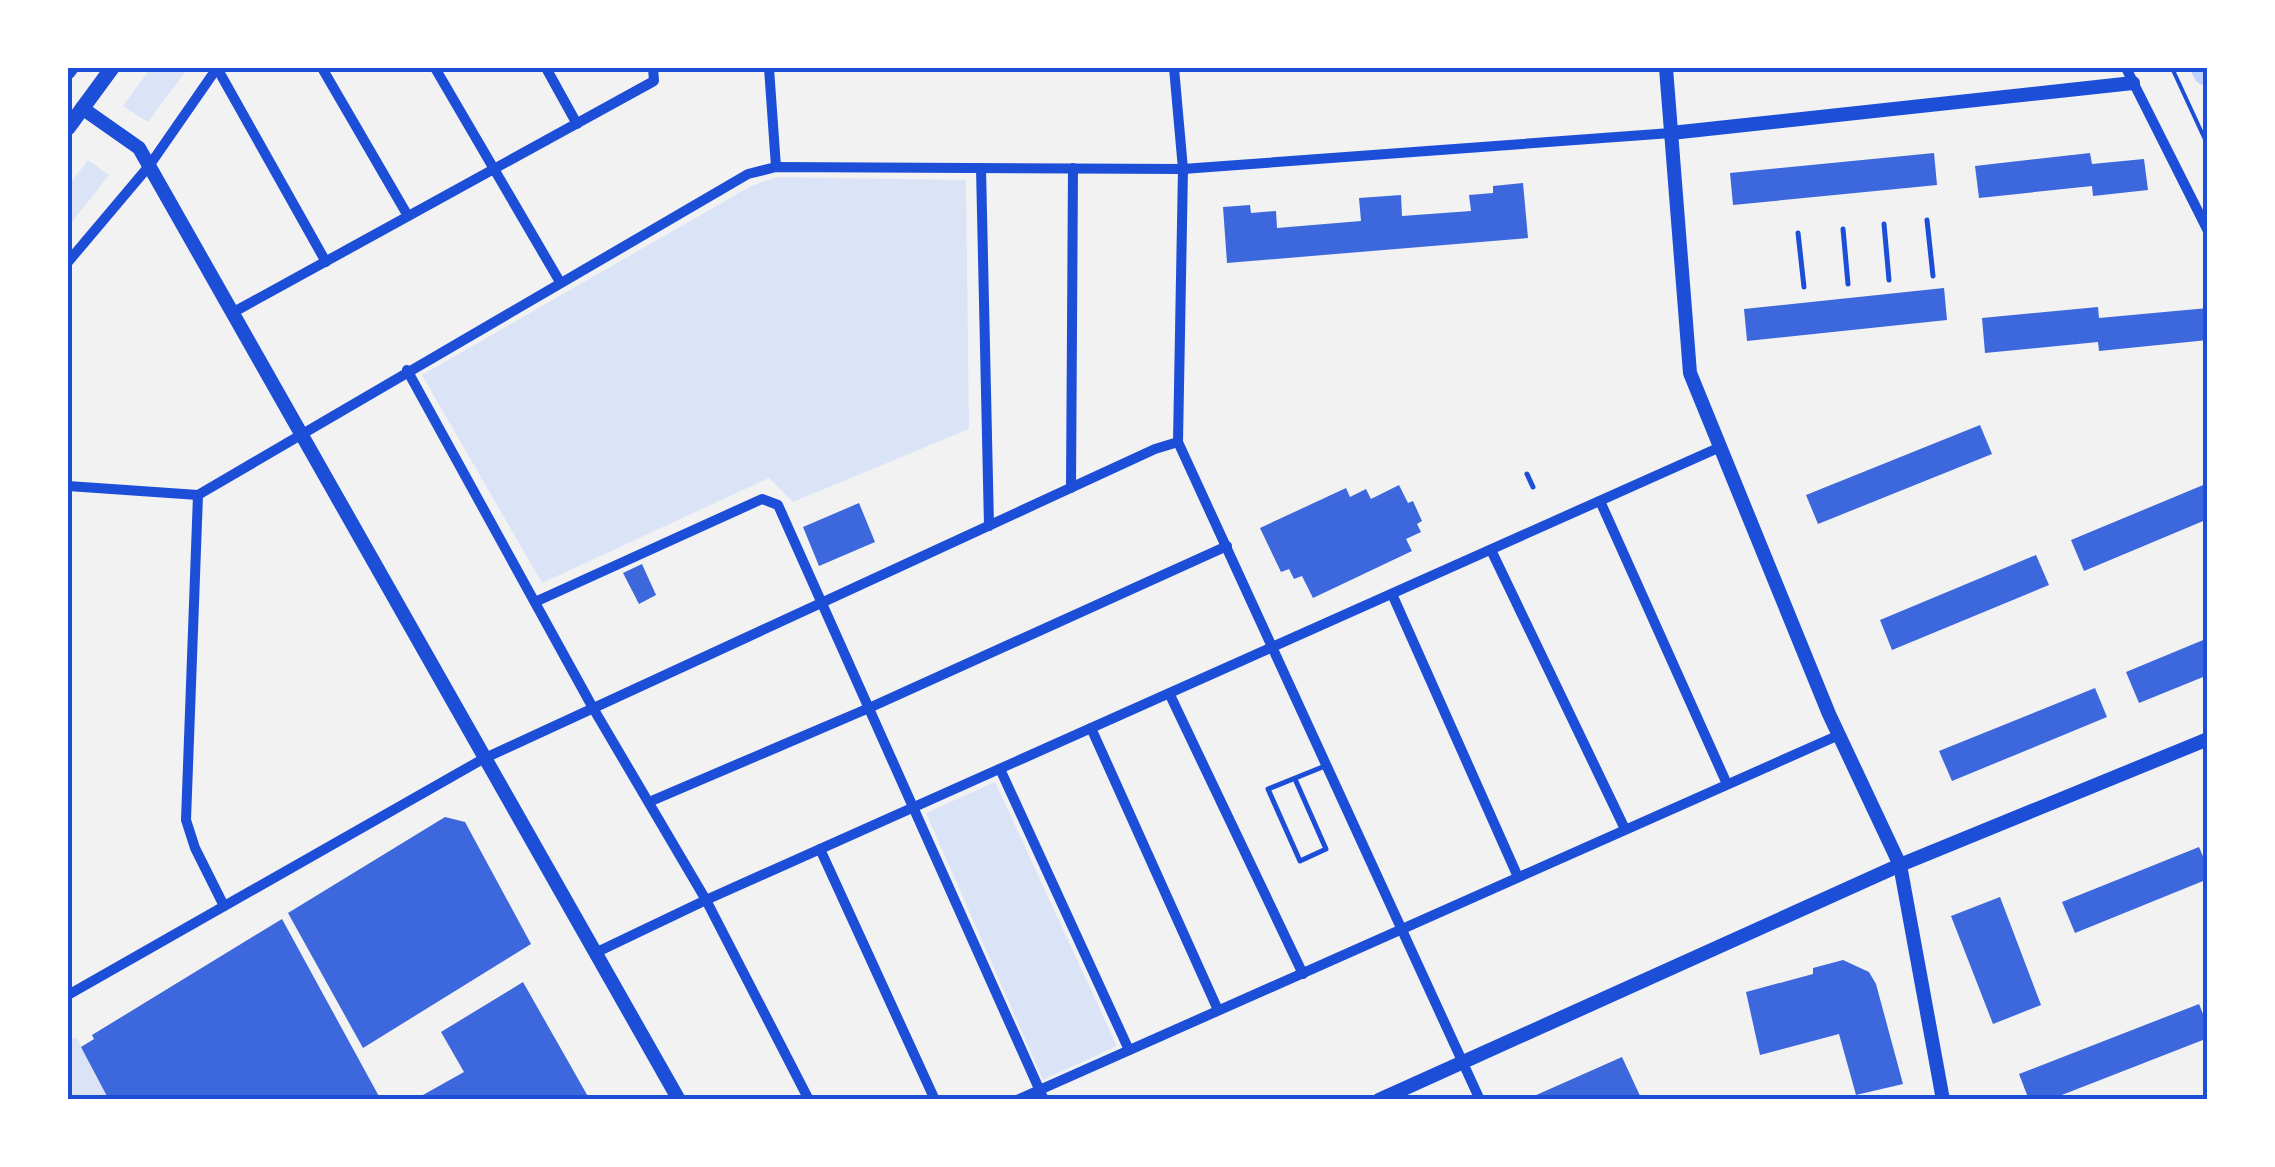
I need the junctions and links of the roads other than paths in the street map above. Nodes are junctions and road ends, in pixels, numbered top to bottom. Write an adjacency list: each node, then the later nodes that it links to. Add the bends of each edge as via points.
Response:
1 (112, 68): 12 (main road)
2 (217, 68): 16 (street); 29 (street)
3 (322, 68): 22 (street)
4 (435, 68): 21 (street)
5 (546, 68): 13 (street)
6 (653, 68): 13 (street, via 654,81)
7 (769, 68): 17 (street)
8 (1174, 68): 20 (street)
9 (1666, 68): 15 (street)
10 (2126, 68): 11 (street)
11 (2134, 83): 15 (street); 26 (street)
12 (82, 108): 14 (main road); 16 (street, via 139,148)
13 (576, 124): 21 (street)
14 (68, 128)
15 (1671, 133): 20 (street); 39 (street, via 1690,373)
16 (149, 166): 28 (street); 35 (street)
17 (776, 167): 18 (street); 32 (street, via 748,174)
18 (981, 168): 19 (street); 46 (street)
19 (1073, 168): 20 (street); 43 (street)
20 (1183, 169): 38 (street)
21 (493, 170): 22 (street); 32 (street)
22 (408, 216): 29 (street)
23 (1928, 220): 30 (lane)
24 (1884, 224): 31 (lane)
25 (1842, 229): 33 (lane)
26 (2208, 232)
27 (1798, 234): 34 (lane)
28 (68, 262)
29 (326, 262): 35 (street)
30 (1933, 276)
31 (1890, 280)
32 (560, 282): 36 (street)
33 (1848, 284)
34 (1804, 287)
35 (232, 314): 37 (street)
36 (407, 370): 37 (street); 50 (street)
37 (299, 433): 44 (street); 59 (street)
38 (1178, 442): 43 (street); 47 (street)
39 (1718, 448): 45 (street); 57 (street)
40 (1527, 474): 42 (lane)
41 (68, 486): 44 (street)
42 (1533, 487)
43 (1071, 488): 46 (street)
44 (198, 494): 71 (street, via 186,820)
45 (1600, 501): 48 (street); 63 (street)
46 (988, 526): 51 (street)
47 (1227, 546): 52 (street); 55 (street)
48 (1491, 550): 49 (street); 66 (street)
49 (1392, 594): 52 (street); 69 (street)
50 (535, 602): 51 (street, via 762,499 778,505); 54 (street)
51 (822, 603): 54 (street); 55 (street)
52 (1274, 646): 53 (street); 60 (street)
53 (1170, 695): 56 (street); 74 (street)
54 (593, 708): 59 (street); 64 (street)
55 (869, 708): 64 (street); 65 (street)
56 (1092, 728): 61 (street); 76 (street)
57 (1838, 734): 63 (street); 68 (street)
58 (2208, 738): 68 (street)
59 (483, 759): 71 (street); 73 (street)
60 (1327, 765): 62 (lane); 72 (street)
61 (1000, 769): 65 (street); 77 (street)
62 (1294, 779): 62 (lane, via 1326,849 1300,861 1268,789)
63 (1727, 784): 66 (street)
64 (648, 802): 70 (street)
65 (913, 808): 67 (street); 79 (street)
66 (1625, 829): 69 (street)
67 (820, 849): 70 (street); 82 (street)
68 (1900, 865): 78 (street); 86 (street)
69 (1518, 877): 72 (street)
70 (706, 900): 73 (street); 81 (street)
71 (224, 906): 75 (street)
72 (1402, 928): 74 (street); 78 (street)
73 (595, 953): 80 (street)
74 (1304, 974): 76 (street)
75 (68, 995)
76 (1218, 1010): 77 (street)
77 (1129, 1050): 79 (street)
78 (1462, 1061): 84 (street); 85 (street)
79 (1041, 1095): 83 (street)
80 (679, 1100)
81 (809, 1100)
82 (934, 1100)
83 (1017, 1100)
84 (1379, 1100)
85 (1480, 1100)
86 (1943, 1100)

